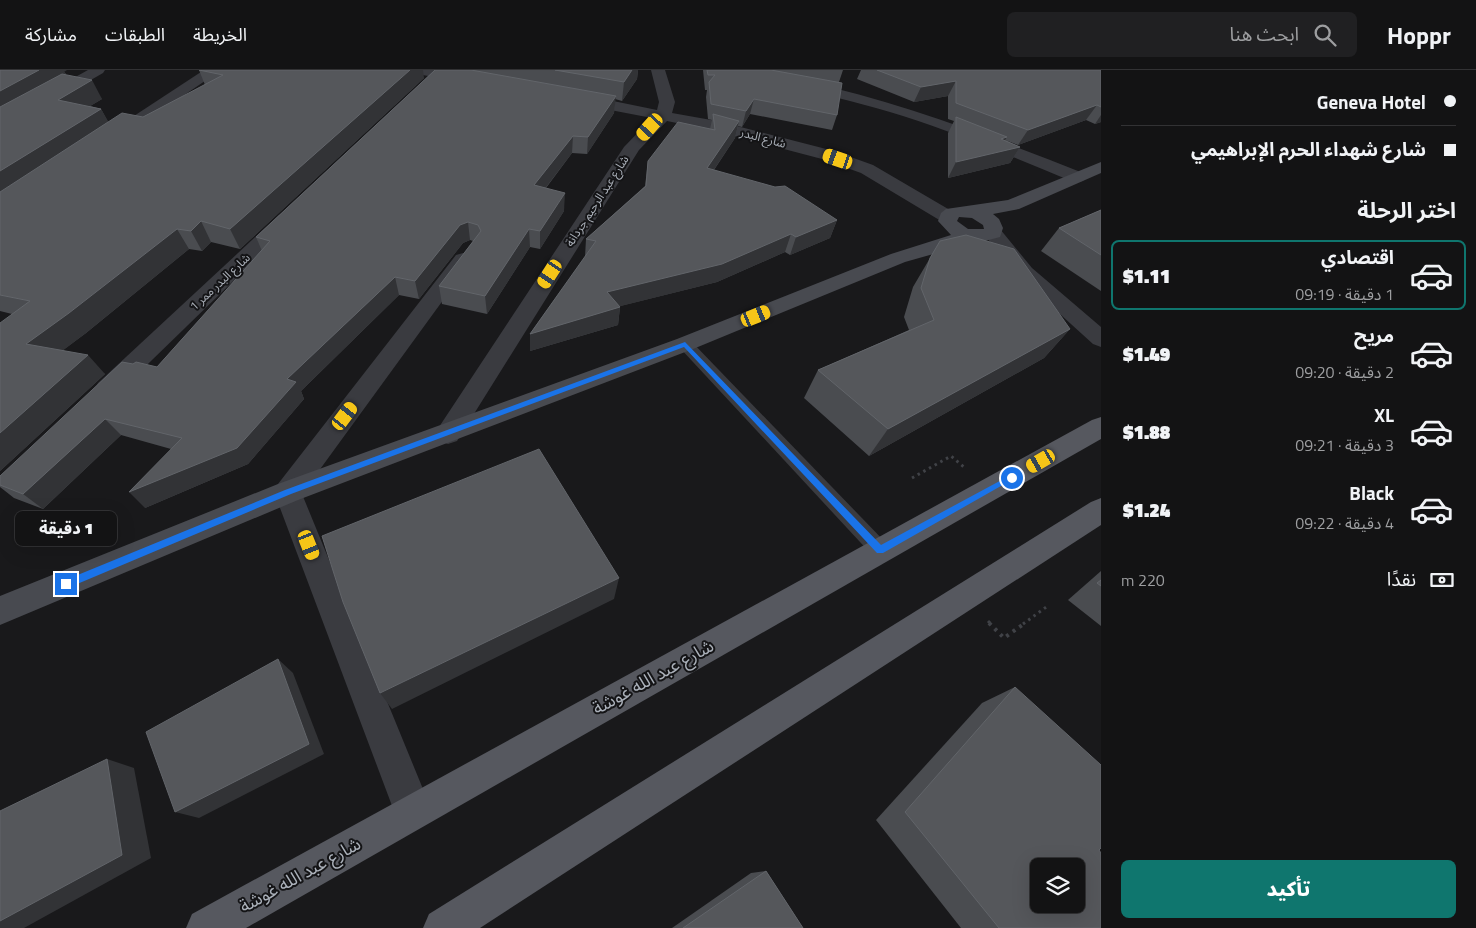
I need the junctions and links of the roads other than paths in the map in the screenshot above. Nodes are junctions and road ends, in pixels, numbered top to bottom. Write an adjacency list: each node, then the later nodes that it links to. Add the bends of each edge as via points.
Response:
1 (98, 70): 9 (street)
2 (214, 70): 10 (street)
3 (658, 70): 8 (street, via 667,102)
4 (427, 77): 5 (street)
5 (478, 81)
6 (790, 83): 12 (street, via 857,96 922,116)
7 (566, 97): 8 (street, شارع البدر)
8 (664, 115): 15 (street, شارع البدر, via 810,150 867,169 911,196); 23 (street, شارع عبد الرحيم جردانة, via 632,147)
9 (0, 126)
10 (97, 148)
11 (1101, 167): 12 (street)
12 (1077, 177): 14 (street)
13 (303, 203): 21 (street, شارع البدر ممر 1)
14 (1012, 205): 15 (street); 16 (street)
15 (957, 215): 16 (street, via 954,229); 16 (street, via 988,219 993,224); 18 (street)
16 (982, 233): 18 (street); 19 (street)
17 (471, 248): 24 (street)
18 (898, 258): 20 (street)
19 (1101, 339)
20 (685, 344): 23 (street); 26 (lane)
21 (96, 400)
22 (1101, 427): 26 (main road, شارع عبد الله غوشة)
23 (448, 434): 24 (street)
24 (288, 492): 27 (street); 28 (street)
25 (1101, 510): 30 (main road)
26 (880, 550): 28 (main road, شارع عبد الله غوشة)
27 (0, 611)
28 (413, 811): 29 (main road, شارع عبد الله غوشة)
29 (206, 928)
30 (443, 928)

